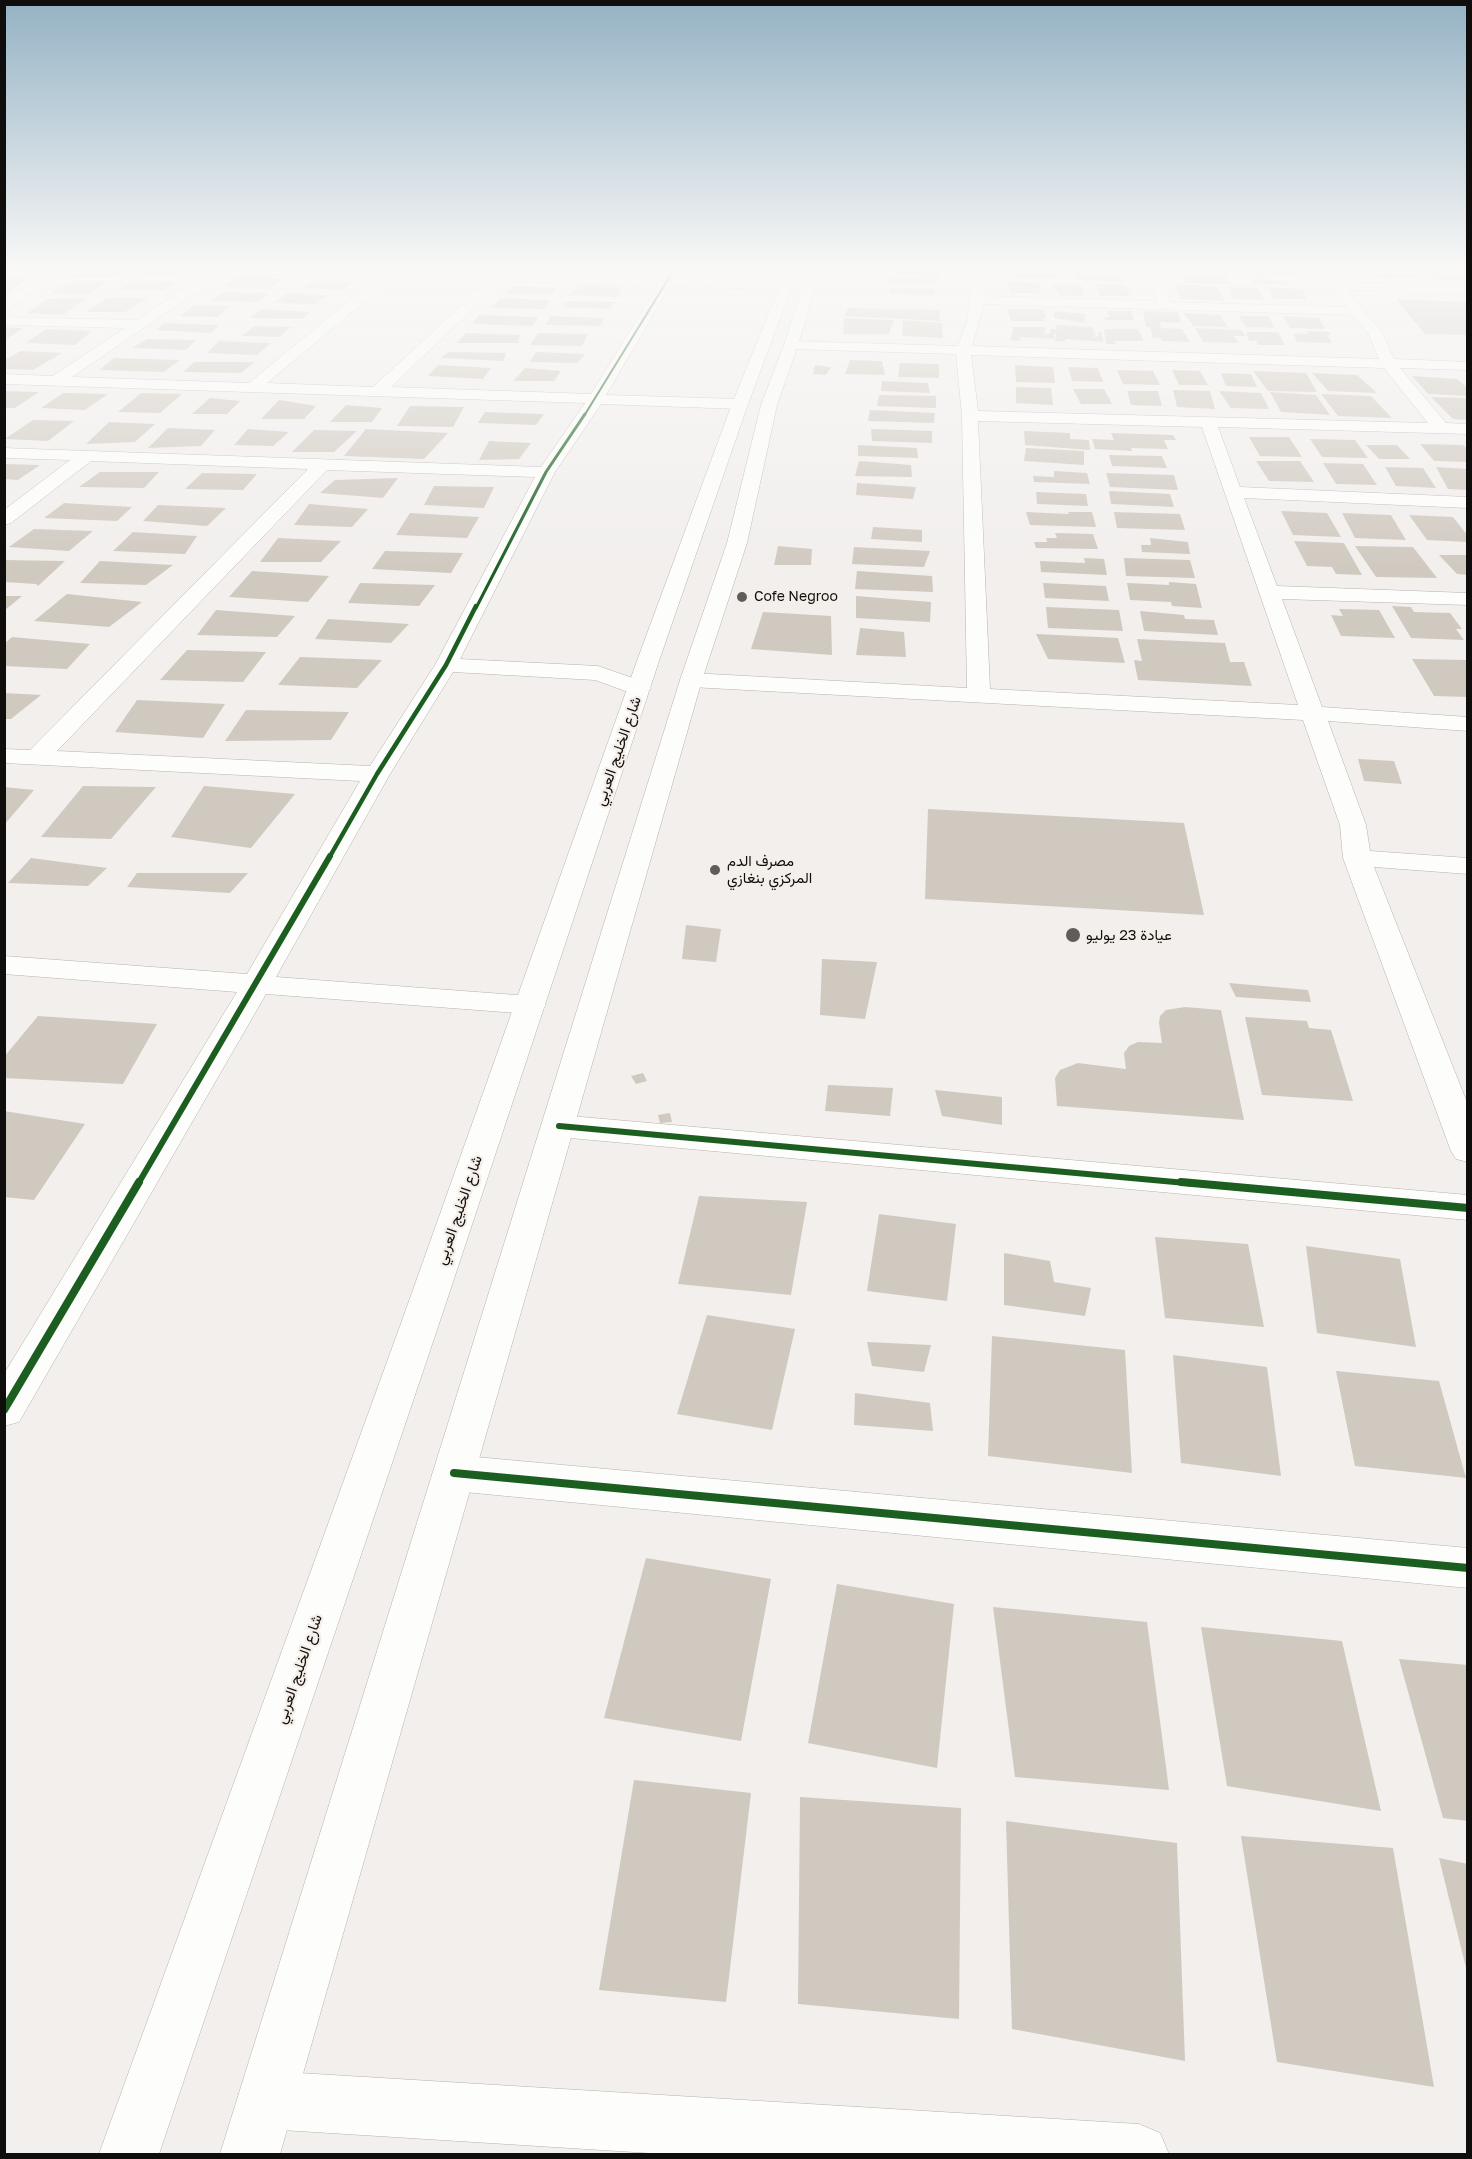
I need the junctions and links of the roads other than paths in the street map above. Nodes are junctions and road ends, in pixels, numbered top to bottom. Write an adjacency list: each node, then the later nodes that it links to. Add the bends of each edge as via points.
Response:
1 (74, 369): 10 (street)
2 (275, 369): 11 (street)
3 (402, 369): 12 (street)
4 (615, 369): 13 (street)
5 (756, 369): 14 (street, شارع الخليج العربي)
6 (782, 369): 27 (street, via 769,405)
7 (965, 369): 15 (street)
8 (1393, 369): 17 (street)
9 (4, 379): 10 (street)
10 (57, 380): 11 (street)
11 (254, 386): 12 (street)
12 (378, 391): 13 (street)
13 (596, 399): 14 (street); 22 (street)
14 (740, 404): 26 (street, شارع الخليج العربي)
15 (969, 416): 16 (street); 34 (street)
16 (1208, 422): 17 (street); 23 (street)
17 (1441, 428): 18 (street)
18 (1467, 429)
19 (4, 453): 20 (street)
20 (87, 456): 21 (street); 25 (street)
21 (322, 465): 22 (street); 38 (street)
22 (546, 472): 30 (street)
23 (1233, 492): 24 (street); 28 (street)
24 (1467, 503)
25 (4, 519)
26 (693, 540): 27 (street); 32 (street, شارع الخليج العربي)
27 (737, 543): 33 (street)
28 (1269, 592): 29 (street); 35 (street)
29 (1467, 599)
30 (446, 665): 31 (street); 39 (street)
31 (598, 672): 32 (street); 32 (street)
32 (644, 673): 44 (street, شارع الخليج العربي)
33 (691, 680): 34 (street); 45 (street)
34 (979, 695): 35 (street)
35 (1313, 713): 36 (street); 40 (street, via 1353,825)
36 (1467, 724)
37 (4, 756): 38 (street)
38 (36, 758): 39 (street)
39 (377, 774): 43 (street)
40 (1358, 858): 41 (street); 46 (street)
41 (1467, 866)
42 (4, 965): 43 (street)
43 (257, 984): 44 (street); 48 (street)
44 (530, 1005): 53 (street, شارع الخليج العربي)
45 (559, 1126): 47 (street); 49 (street)
46 (1467, 1151)
47 (1467, 1208)
48 (4, 1410)
49 (454, 1473): 50 (street); 51 (street)
50 (1467, 1568)
51 (266, 2100): 52 (street); 54 (street)
52 (797, 2144): 55 (street)
53 (129, 2154)
54 (250, 2154)
55 (1139, 2154)

